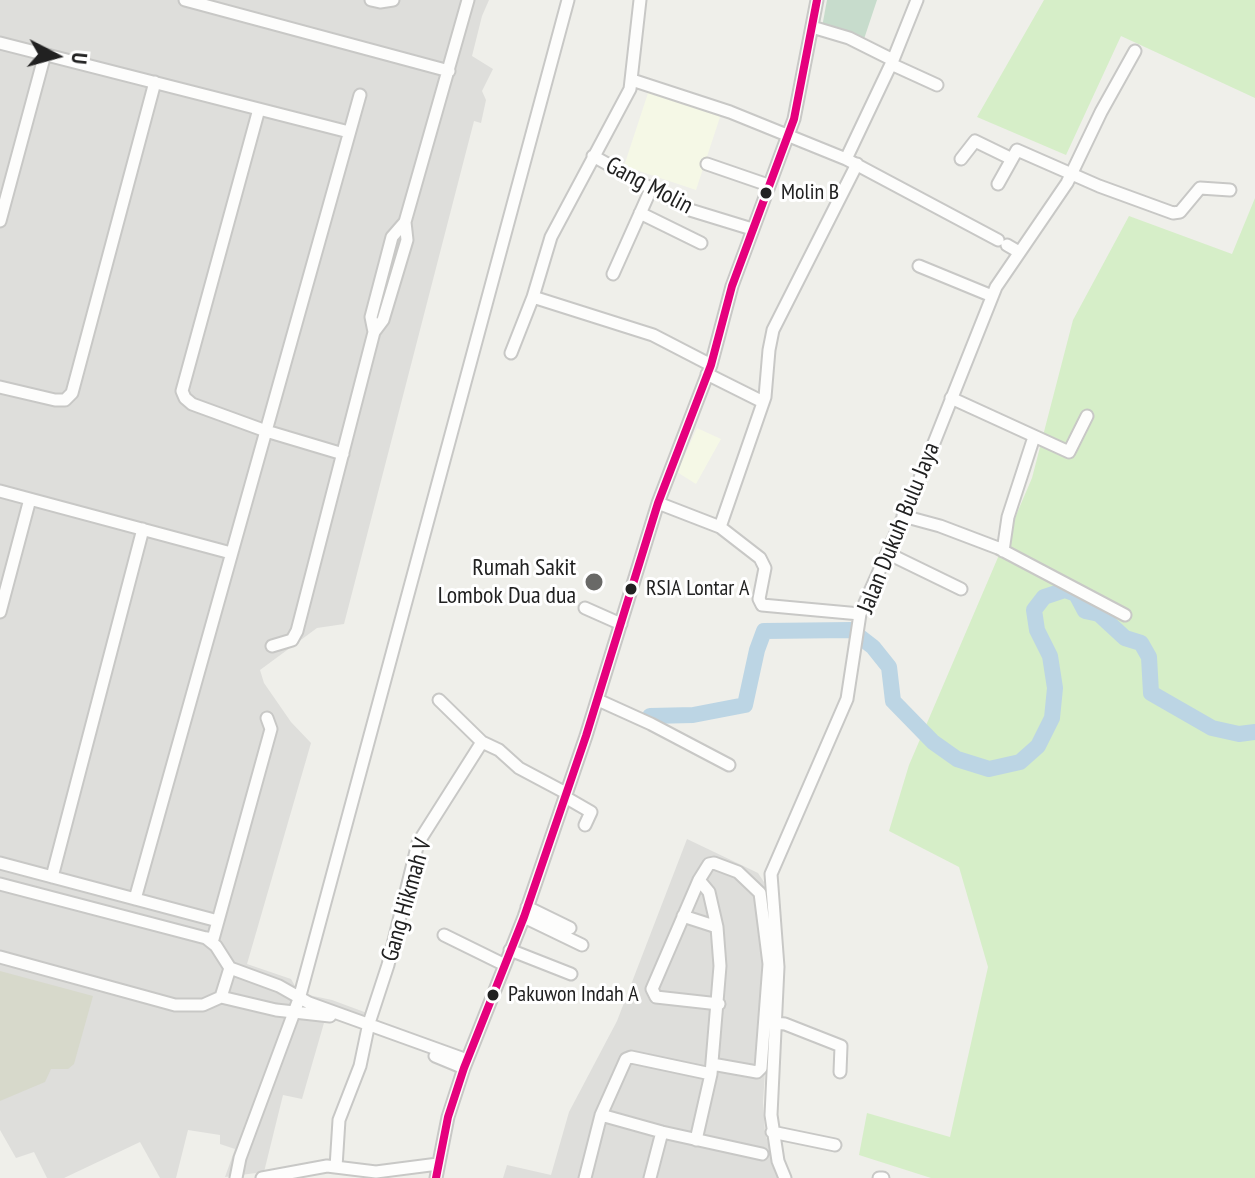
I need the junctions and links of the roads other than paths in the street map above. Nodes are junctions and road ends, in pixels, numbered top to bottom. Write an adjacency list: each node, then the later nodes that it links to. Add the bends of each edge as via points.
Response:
1 (371, 0): 2 (street)
2 (393, 0)
3 (468, 0): 14 (street)
4 (568, 0): 92 (street)
5 (640, 0): 15 (street)
6 (817, 0): 9 (street)
7 (917, 0): 13 (street)
8 (189, 1): 14 (street)
9 (812, 27): 13 (street, via 849,38); 21 (street)
10 (0, 43): 12 (street)
11 (1135, 51): 27 (street, Jalan Dukuh Bulu Jaya)
12 (45, 54): 16 (street); 33 (street)
13 (892, 62): 17 (street); 25 (street)
14 (449, 71): 49 (street, via 405,222 407,240 383,320 374,332)
15 (632, 80): 21 (street); 22 (street)
16 (155, 82): 19 (street); 43 (street, via 72,393 55,400)
17 (937, 85)
18 (360, 95): 20 (street)
19 (259, 109): 20 (street); 47 (street, via 182,391 192,404)
20 (349, 132): 47 (street)
21 (788, 135): 25 (street); 29 (street)
22 (593, 156): 30 (street, Gang Molin); 40 (street, via 551,237)
23 (961, 159): 24 (street, via 974,141)
24 (1012, 159): 27 (street, via 1018,150); 28 (street)
25 (851, 162): 36 (street); 45 (street, via 773,330)
26 (707, 164): 29 (street)
27 (1071, 175): 31 (street, via 1173,213 1180,212 1200,188); 36 (street, Jalan Dukuh Bulu Jaya)
28 (998, 184)
29 (768, 185): 34 (street)
30 (651, 189): 32 (street); 34 (street, Gang Molin, via 690,210)
31 (1230, 190)
32 (640, 213): 35 (street); 38 (street)
33 (0, 221)
34 (752, 229): 42 (street)
35 (701, 243)
36 (1019, 252): 39 (street, Jalan Dukuh Bulu Jaya)
37 (919, 266): 39 (street)
38 (613, 274)
39 (992, 296): 44 (street, Jalan Dukuh Bulu Jaya)
40 (533, 297): 41 (street); 42 (street, via 653,335)
41 (511, 353)
42 (709, 369): 45 (street); 52 (street)
43 (0, 387)
44 (951, 398): 48 (street); 53 (street, Jalan Dukuh Bulu Jaya)
45 (763, 402): 54 (street)
46 (1087, 416): 48 (street, via 1070,451)
47 (266, 431): 49 (street); 57 (street)
48 (1034, 437): 56 (street, via 1011,505)
49 (343, 454): 65 (street, via 297,631 292,640)
50 (0, 491): 51 (street)
51 (30, 499): 55 (street); 61 (street)
52 (658, 503): 54 (street); 64 (street)
53 (903, 516): 56 (street); 58 (street, Jalan Dukuh Bulu Jaya)
54 (720, 527): 62 (street, via 763,562 761,604)
55 (143, 529): 57 (street); 74 (street)
56 (1003, 551): 63 (street)
57 (231, 553): 77 (street)
58 (887, 553): 59 (street); 62 (street, Jalan Dukuh Bulu Jaya)
59 (961, 589)
60 (585, 608): 64 (street)
61 (0, 612)
62 (860, 614): 96 (street, Jalan Dukuh Bulu Jaya, via 847,699 770,878 777,937)
63 (1125, 615)
64 (621, 624): 67 (street)
65 (272, 646)
66 (439, 700): 69 (street)
67 (598, 700): 70 (street); 71 (street)
68 (267, 718): 80 (street, via 271,729)
69 (482, 742): 71 (street); 97 (street, Gang Hikmah V, via 418,843)
70 (729, 765)
71 (566, 795): 72 (street, via 591,812); 78 (street)
72 (585, 825)
73 (0, 863): 74 (street)
74 (52, 877): 77 (street)
75 (699, 880): 79 (street); 81 (street, via 709,892); 100 (street, via 714,863 738,872 756,887 769,964 761,1068)
76 (0, 884): 84 (street)
77 (135, 899): 80 (street)
78 (526, 912): 82 (street); 85 (street); 86 (street)
79 (683, 916): 81 (street); 93 (street, via 652,993)
80 (218, 921): 84 (street, via 213,939)
81 (717, 927): 93 (street)
82 (570, 928)
83 (444, 935): 88 (street)
84 (206, 938): 89 (street)
85 (582, 945)
86 (513, 952): 88 (street); 90 (street)
87 (0, 957): 91 (street, via 175,1005 203,1005)
88 (505, 965): 99 (street)
89 (230, 968): 91 (street); 92 (street)
90 (571, 974)
91 (221, 997): 94 (street)
92 (299, 999): 95 (street); 97 (street)
93 (719, 1004): 100 (street)
94 (276, 1010): 95 (street); 98 (street)
95 (294, 1011): 97 (street); 98 (street)
96 (775, 1023): 101 (street, via 841,1046); 104 (street, Jalan Dukuh Bulu Jaya)
97 (368, 1026): 99 (street); 109 (street, Gang Hikmah V, via 360,1066 339,1120)
98 (279, 1050): 110 (street)
99 (466, 1064): 108 (street)
100 (712, 1069): 102 (street, via 628,1058); 105 (street)
101 (840, 1072)
102 (601, 1115): 103 (street); 113 (street)
103 (662, 1132): 105 (street); 114 (street)
104 (772, 1132): 106 (street); 115 (street, Jalan Dukuh Bulu Jaya)
105 (696, 1140): 107 (street)
106 (835, 1145)
107 (762, 1154)
108 (438, 1164): 109 (street, via 376,1172); 112 (street)
109 (336, 1167): 111 (street)
110 (236, 1178)
111 (262, 1178)
112 (436, 1178)
113 (585, 1178)
114 (650, 1178)
115 (785, 1178)

